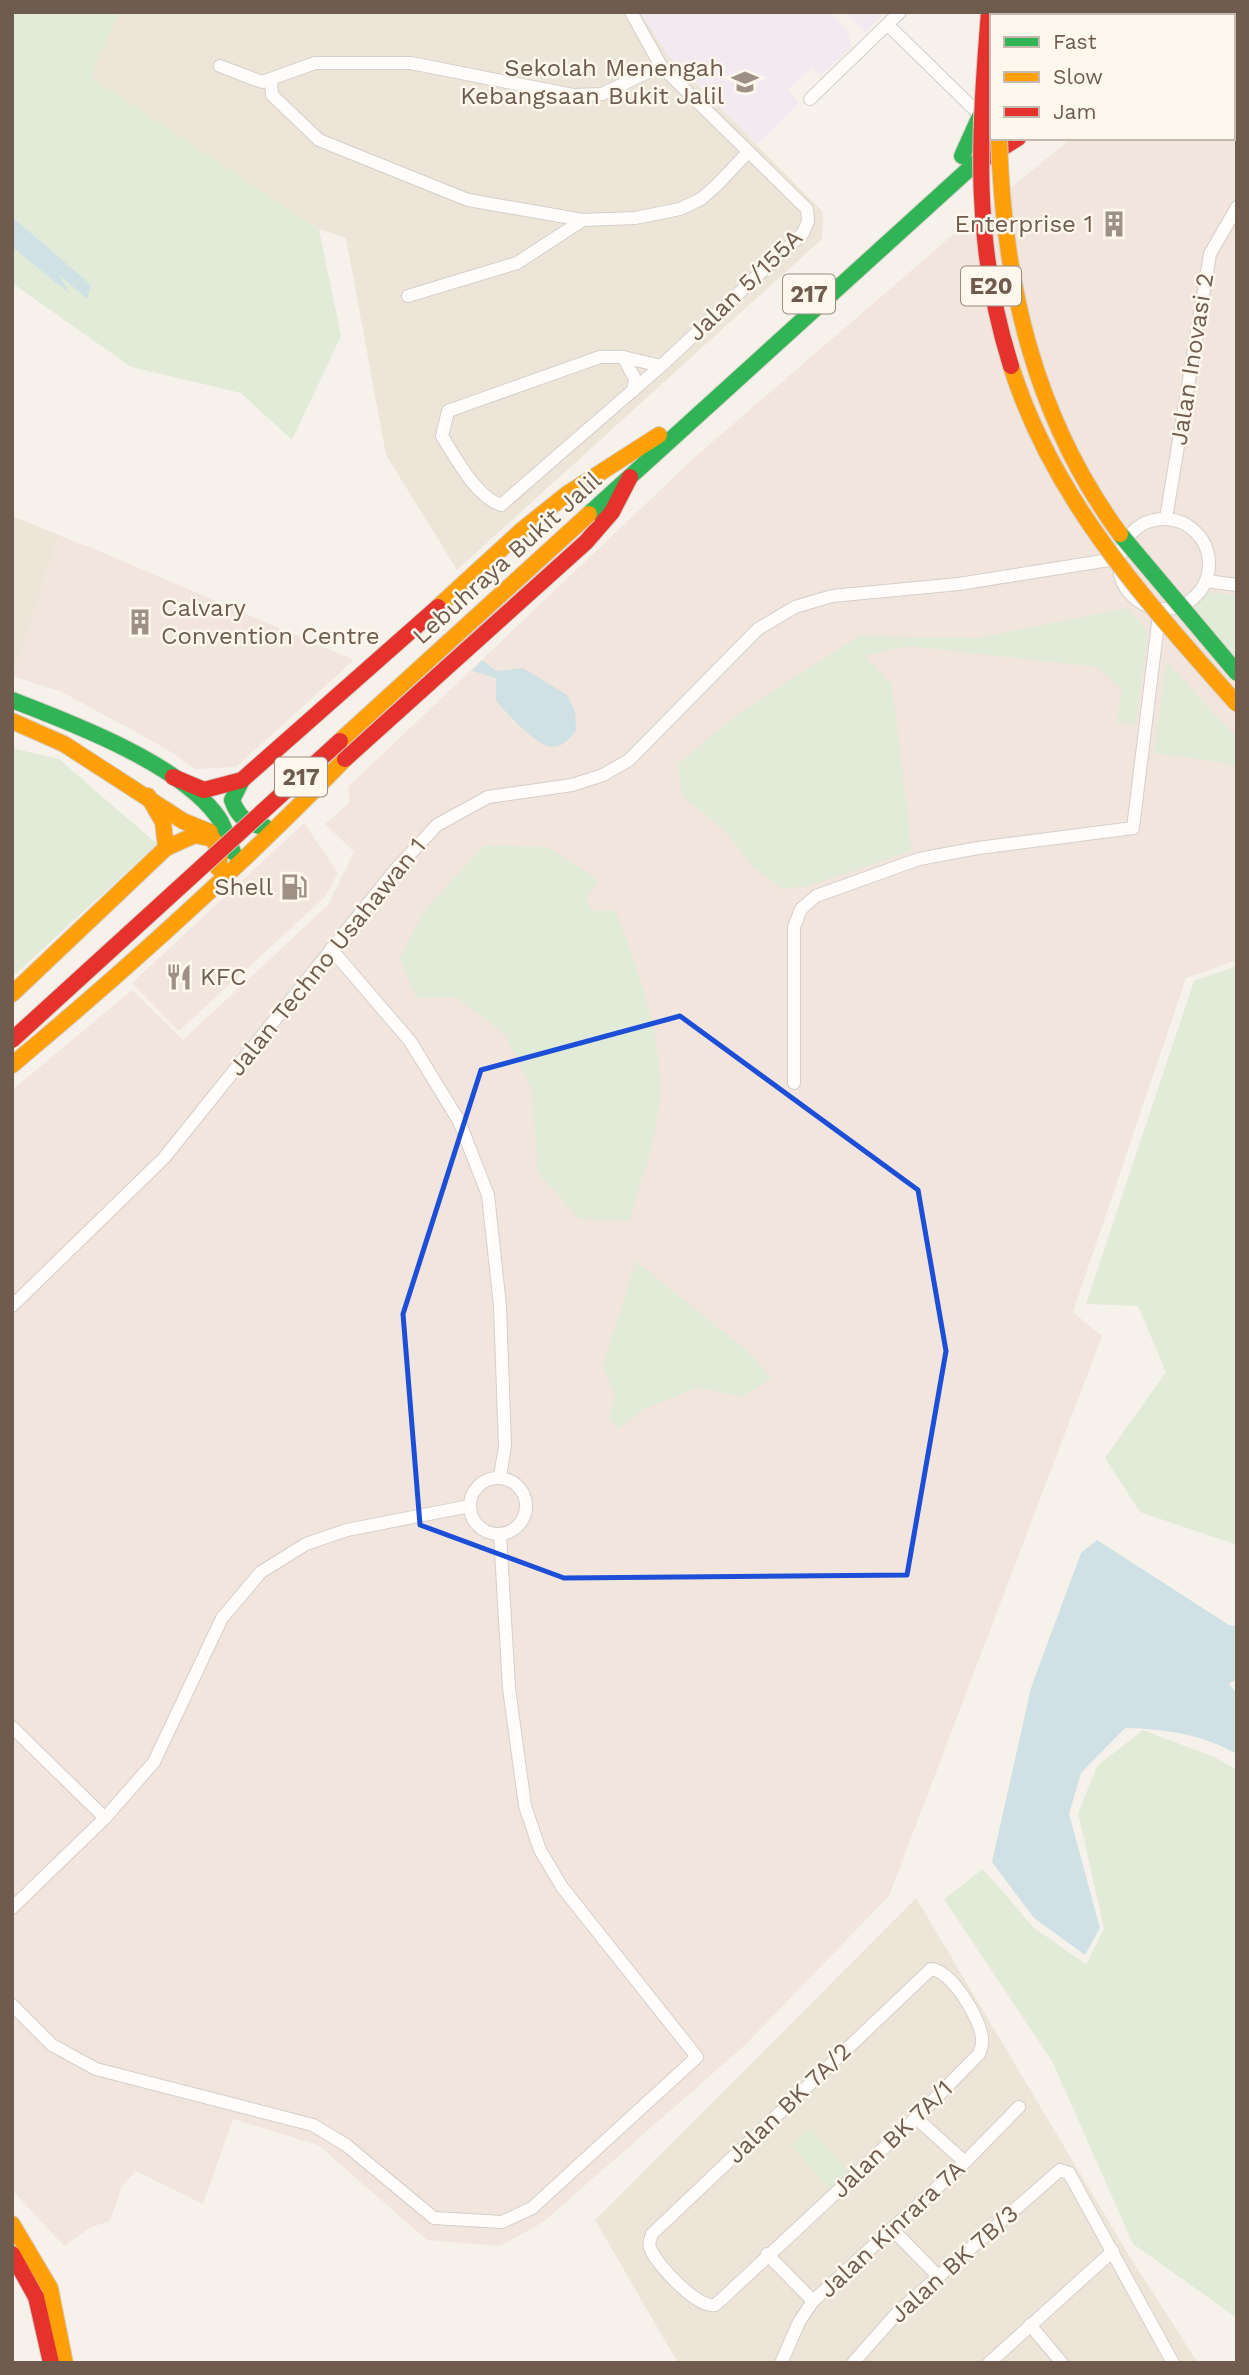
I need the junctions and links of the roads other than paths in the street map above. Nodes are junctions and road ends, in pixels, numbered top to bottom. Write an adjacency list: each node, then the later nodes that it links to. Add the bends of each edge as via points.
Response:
1 (631, 12): 6 (street, Jalan 5/155A)
2 (900, 12): 4 (street)
3 (989, 12): 33 (main road, E20, bridge, via 981,216 994,301 1017,386 1054,468 1086,523)
4 (888, 25): 8 (street); 10 (street)
5 (220, 66): 7 (street, via 262,82)
6 (660, 66): 7 (street, via 602,94 573,95 411,63 315,64); 15 (street, Jalan 5/155A)
7 (271, 80): 18 (street, via 272,95 319,140 468,200)
8 (810, 99)
9 (990, 103): 10 (main road)
10 (980, 115): 16 (main road)
11 (990, 131): 16 (main road, Lebuhraya Bukit Jalil / 217)
12 (998, 140): 16 (main road, Lebuhraya Bukit Jalil / 217)
13 (1001, 140): 31 (main road, E20, bridge, via 1002,224 1010,285 1051,417 1115,527)
14 (1014, 140): 16 (main road)
15 (748, 152): 18 (street, via 719,184 680,209 635,218); 21 (street, Jalan 5/155A, via 807,209 808,221 803,233)
16 (967, 161): 23 (main road, Lebuhraya Bukit Jalil / 217); 24 (main road, Lebuhraya Bukit Jalil / 217)
17 (1237, 207): 26 (street, Jalan Inovasi 2, via 1210,254)
18 (583, 220): 19 (street, via 517,263)
19 (408, 296)
20 (623, 358): 21 (street, Jalan 5/155A); 22 (street, via 635,379); 22 (street, Jalan 5/155A, via 600,357 448,411 442,436 462,469 492,503 501,505)
21 (661, 366): 22 (street, Jalan 5/155A)
22 (633, 391)
23 (659, 435): 25 (main road, Lebuhraya Bukit Jalil / 217); 36 (main road, via 567,494 522,530)
24 (630, 477): 25 (main road, Lebuhraya Bukit Jalil / 217); 40 (main road, via 625,495 602,525 351,753)
25 (585, 509): 48 (main road, Lebuhraya Bukit Jalil / 217); 49 (main road, Lebuhraya Bukit Jalil / 217, bridge)
26 (1166, 519): 27 (street, via 1140,525 1130,534); 28 (street, via 1185,523 1200,535 1210,562)
27 (1119, 558): 30 (street, via 1128,592); 46 (street, Jalan Techno Usahawan 1, via 959,584 832,596 795,607 758,629 629,760 572,785 488,797 437,825)
28 (1206, 581): 29 (street); 30 (street, via 1187,603)
29 (1237, 585)
30 (1159, 610): 51 (street, via 1133,828 919,859 816,896 801,909 794,927)
31 (1237, 673)
32 (12, 700): 35 (main road, via 101,735)
33 (1237, 704)
34 (12, 721): 37 (main road, via 54,736)
35 (173, 777): 36 (main road, via 204,790); 38 (main road)
36 (242, 780): 40 (main road, via 232,800 238,817 256,826)
37 (148, 796): 39 (main road); 43 (main road, via 163,822)
38 (202, 801): 39 (main road, via 202,814); 41 (main road, via 220,820)
39 (183, 824): 41 (main road)
40 (281, 825): 42 (main road)
41 (226, 837): 42 (main road); 44 (main road, via 234,857)
42 (258, 846): 44 (main road)
43 (166, 848): 45 (main road, via 195,835 213,839 220,855); 47 (main road)
44 (229, 871): 45 (main road)
45 (216, 884): 50 (main road, via 93,999)
46 (331, 949): 52 (street, Jalan Techno Usahawan 1, via 164,1158); 53 (street, via 410,1041 459,1121 488,1195 500,1306 505,1446)
47 (12, 994)
48 (12, 1023)
49 (12, 1041)
50 (12, 1065)
51 (794, 1083)
52 (12, 1306)
53 (500, 1477): 54 (street, via 476,1488); 55 (street, via 518,1484 527,1510 517,1527)
54 (470, 1506): 55 (street, via 475,1523); 57 (street, via 347,1530 306,1544 261,1572 222,1618 154,1762)
55 (500, 1534): 60 (street, via 509,1688 525,1806 540,1850 562,1887 698,2057 533,2208 502,2222 434,2218 346,2145 313,2124 96,2069 52,2045)
56 (12, 1727): 57 (street)
57 (104, 1818): 58 (street)
58 (12, 1908)
59 (925, 1971): 62 (street, Jalan BK 7A/1, via 938,1970 953,1981 983,2042 979,2054); 70 (street, Jalan BK 7A/2, via 652,2234 651,2251 682,2287 703,2304 715,2305)
60 (12, 2005)
61 (1019, 2107): 63 (street, Jalan Kinrara 7A)
62 (916, 2118): 63 (street); 68 (street, Jalan BK 7A/1)
63 (965, 2162): 65 (street, Jalan Kinrara 7A)
64 (12, 2224): 74 (main road, via 50,2288)
65 (892, 2229): 69 (street); 71 (street, Jalan Kinrara 7A)
66 (1113, 2251): 69 (street, Jalan BK 7B/3, via 1069,2173 1059,2170); 72 (street); 79 (street)
67 (12, 2254): 73 (main road, via 36,2297)
68 (767, 2254): 70 (street, Jalan BK 7A/1); 71 (street)
69 (939, 2277): 76 (street, Jalan BK 7B/3, via 898,2312)
70 (722, 2299)
71 (813, 2301): 75 (street, Jalan Kinrara 7A)
72 (1030, 2325): 77 (street); 78 (street)
73 (51, 2363)
74 (65, 2363)
75 (781, 2363)
76 (853, 2363)
77 (989, 2363)
78 (1062, 2363)
79 (1173, 2363)

